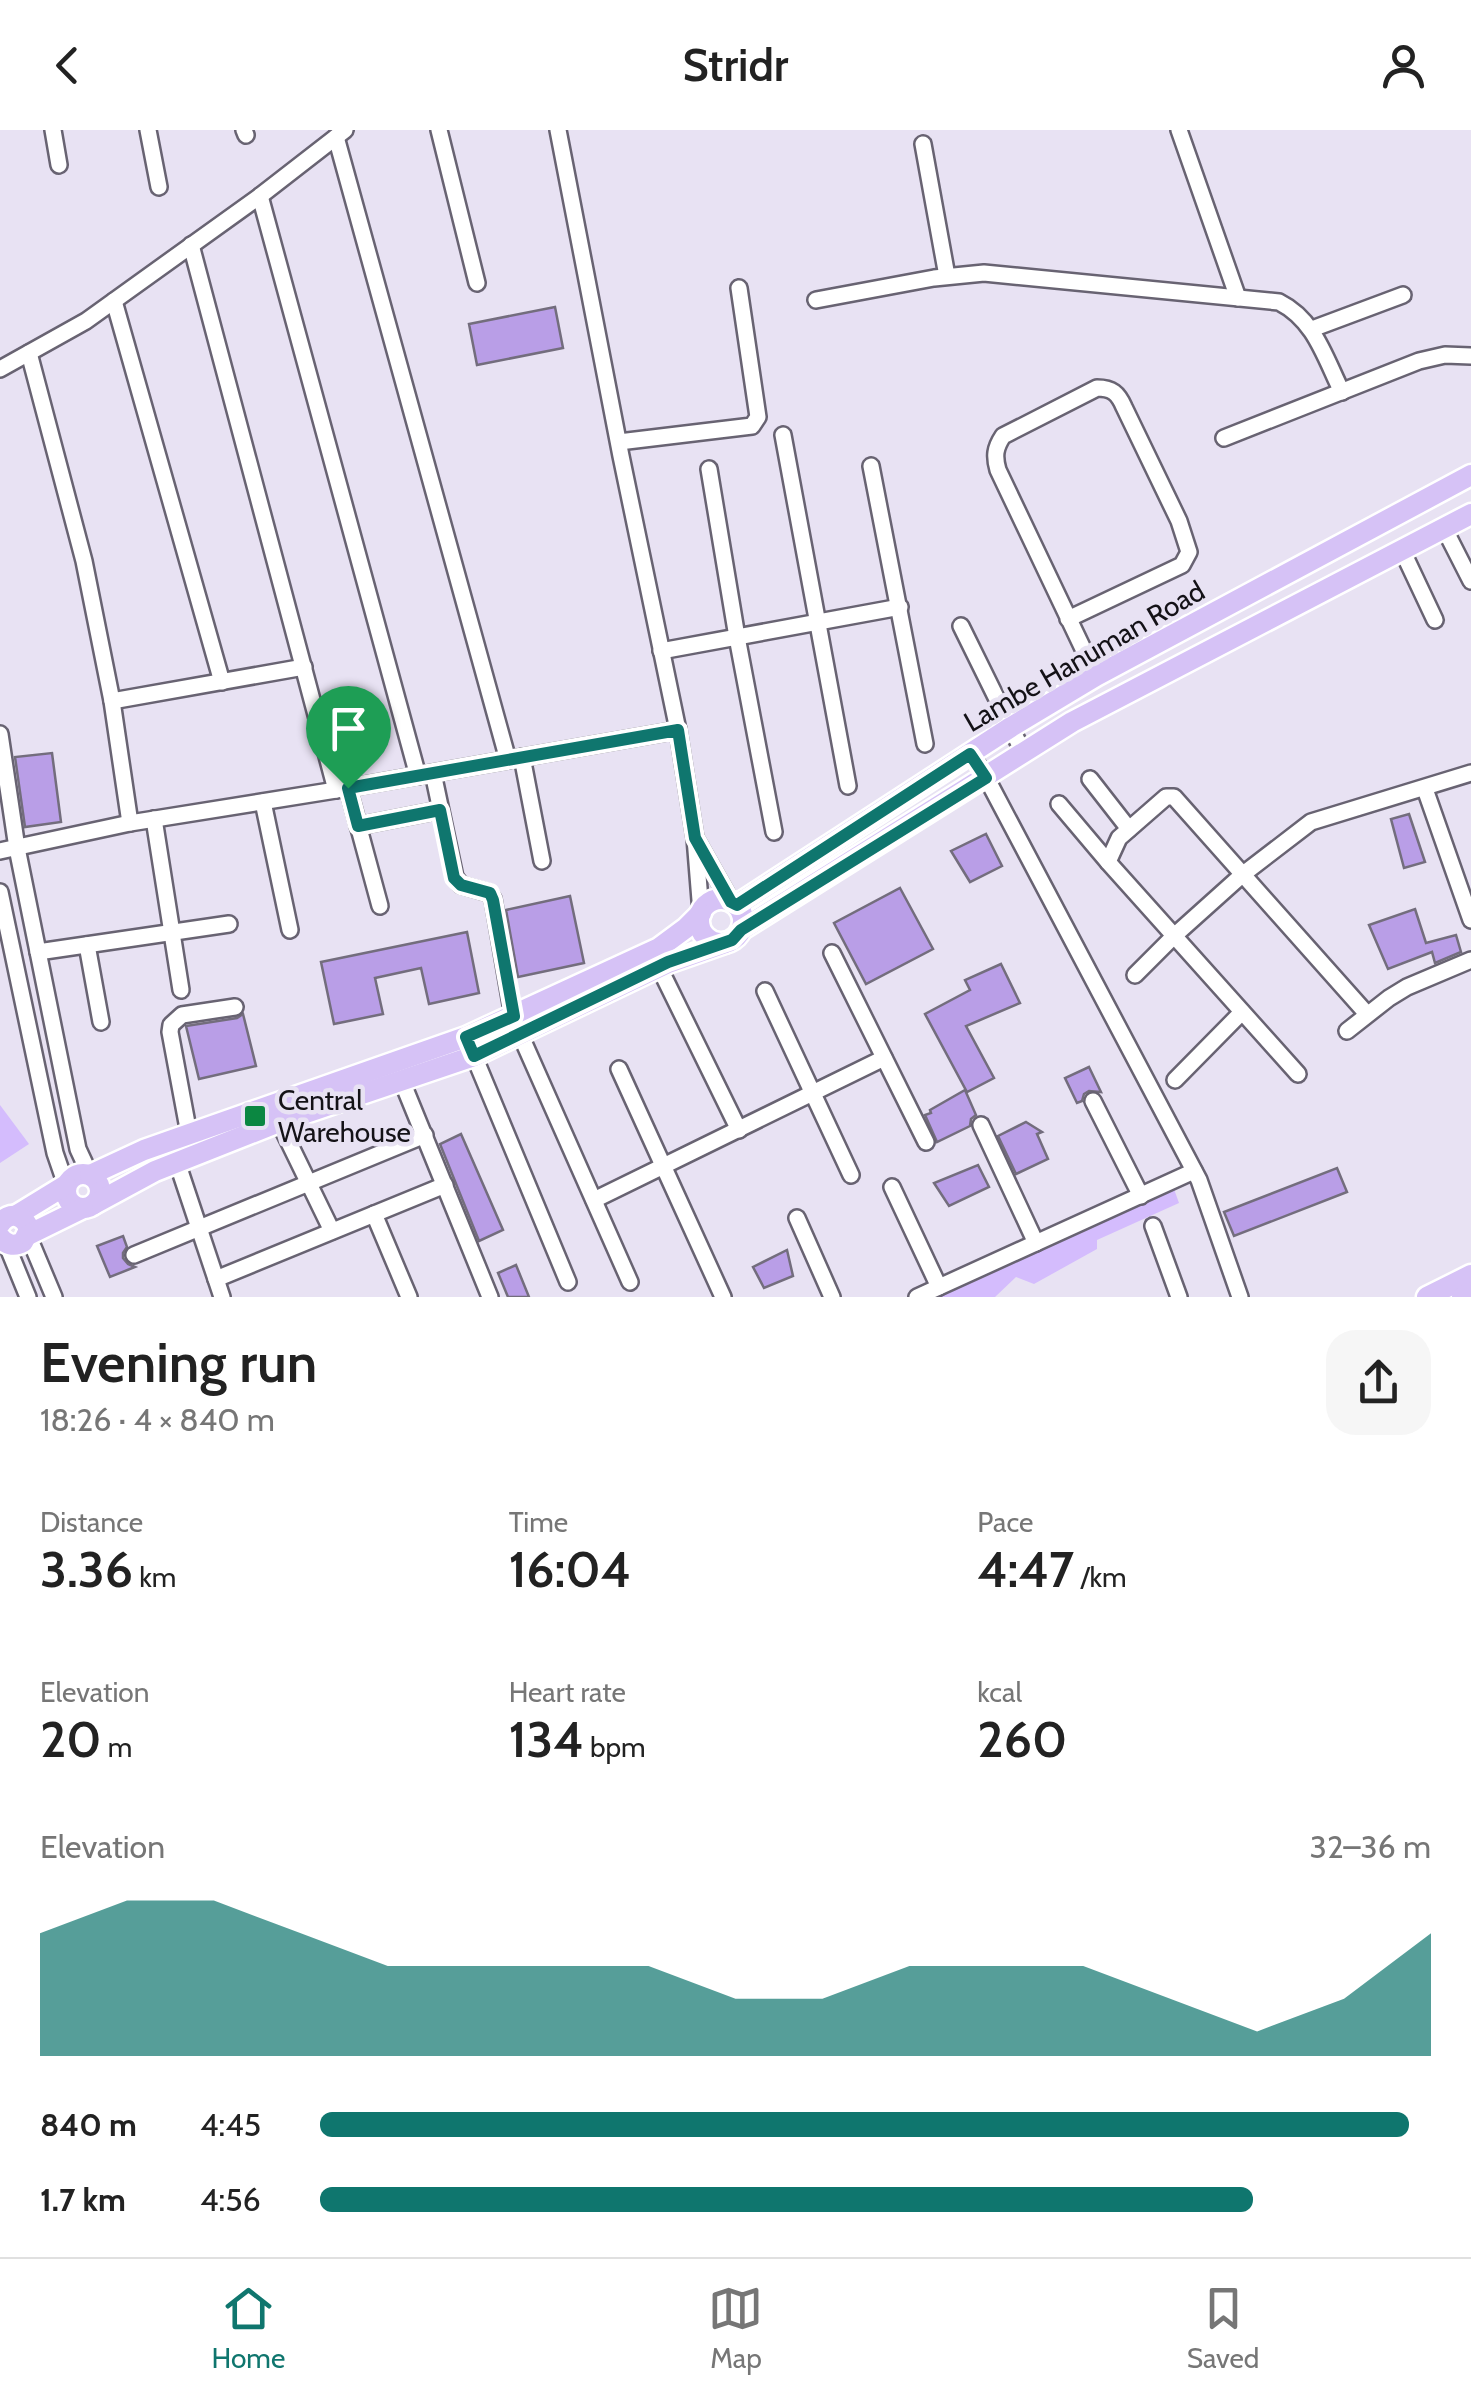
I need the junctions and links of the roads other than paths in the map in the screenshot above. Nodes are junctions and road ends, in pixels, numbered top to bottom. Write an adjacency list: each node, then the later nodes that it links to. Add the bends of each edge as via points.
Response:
1 (53, 130): 8 (street)
2 (148, 130): 9 (street)
3 (438, 130): 13 (street)
4 (558, 130): 26 (street)
5 (1179, 130): 16 (street)
6 (341, 134): 10 (street); 51 (street)
7 (923, 144): 12 (street)
8 (59, 165)
9 (159, 187)
10 (260, 196): 11 (street); 53 (street)
11 (191, 245): 18 (street); 41 (street)
12 (947, 276): 16 (street, via 984,272); 17 (street)
13 (477, 283)
14 (739, 288): 26 (street, via 756,423)
15 (1403, 295): 19 (street)
16 (1238, 298): 19 (street, via 1279,302)
17 (816, 300)
18 (114, 302): 20 (street); 43 (street)
19 (1312, 329): 23 (street)
20 (29, 353): 22 (street); 44 (street, via 84,560)
21 (1471, 356): 23 (street, via 1418,361)
22 (0, 369)
23 (1342, 392): 25 (street)
24 (783, 435): 37 (street)
25 (1224, 438)
26 (619, 442): 40 (street)
27 (871, 466): 34 (street)
28 (709, 469): 39 (street)
29 (1471, 475): 42 (main road, Lambe Hanuman Road)
30 (1471, 514): 31 (main road, Lambe Hanuman Road)
31 (1444, 528): 32 (main road, Lambe Hanuman Road); 33 (street)
32 (1402, 550): 36 (street); 50 (main road, Lambe Hanuman Road, via 1072,722)
33 (1471, 582)
34 (900, 608): 37 (street); 48 (street)
35 (1068, 619): 35 (street, via 998,470 995,448 1003,436 1108,388 1124,407 1189,552 1182,564); 42 (street)
36 (1435, 620)
37 (818, 622): 39 (street); 56 (street)
38 (961, 626): 45 (street)
39 (737, 637): 40 (street); 66 (street)
40 (662, 651): 46 (street)
41 (304, 667): 43 (street); 57 (street)
42 (1096, 676): 45 (main road, Lambe Hanuman Road)
43 (222, 682): 44 (street)
44 (112, 701): 63 (street)
45 (1011, 727): 49 (main road, Lambe Hanuman Road); 50 (street)
46 (678, 730): 51 (street); 67 (street)
47 (0, 734): 68 (street)
48 (925, 744)
49 (970, 754): 54 (street); 73 (main road, Lambe Hanuman Road)
50 (1024, 754): 54 (main road, Lambe Hanuman Road)
51 (515, 758): 53 (street); 69 (street)
52 (1471, 773): 58 (street)
53 (426, 774): 57 (street); 61 (street)
54 (986, 778): 81 (main road, Lambe Hanuman Road); 113 (street)
55 (1090, 779): 65 (street)
56 (848, 786)
57 (342, 789): 59 (street); 64 (street)
58 (1425, 789): 71 (street, via 1320,818); 76 (street)
59 (263, 802): 62 (street); 78 (street)
60 (1059, 804): 70 (street)
61 (440, 810): 64 (street); 95 (street, via 454,878 493,900)
62 (154, 820): 63 (street); 79 (street)
63 (130, 824): 68 (street)
64 (358, 826): 74 (street)
65 (1129, 829): 70 (street); 71 (street, via 1174,797)
66 (774, 832)
67 (695, 838): 73 (street); 75 (street)
68 (8, 849): 83 (street)
69 (542, 861)
70 (1108, 862): 80 (street)
71 (1242, 875): 80 (street); 93 (street)
72 (0, 892): 84 (street)
73 (734, 903): 75 (main road, via 711,902); 81 (main road, via 743,917)
74 (380, 906)
75 (701, 913): 81 (main road, via 704,935 717,943); 95 (main road, via 660,948)
76 (1471, 920)
77 (229, 924): 79 (street)
78 (290, 930)
79 (172, 933): 82 (street); 89 (street)
80 (1174, 936): 88 (street); 92 (street)
81 (733, 937): 87 (main road, Lambe Hanuman Road)
82 (87, 945): 83 (street); 94 (street)
83 (38, 952): 115 (street, via 78,1148)
84 (6, 954): 117 (street)
85 (832, 954): 98 (street)
86 (1471, 960): 93 (street, via 1407,987)
87 (659, 967): 95 (main road, Lambe Hanuman Road); 107 (street)
88 (1136, 975)
89 (182, 990)
90 (765, 991): 103 (street)
91 (235, 1007): 108 (street, via 182,1015 171,1025)
92 (1242, 1012): 101 (street); 102 (street)
93 (1368, 1014): 96 (street)
94 (101, 1022)
95 (517, 1025): 97 (main road, Lambe Hanuman Road); 121 (street)
96 (1347, 1031)
97 (470, 1046): 100 (main road, Lambe Hanuman Road); 134 (street)
98 (884, 1058): 103 (street); 110 (street)
99 (619, 1069): 112 (street)
100 (398, 1072): 105 (main road, Lambe Hanuman Road); 108 (main road); 109 (street)
101 (1298, 1074)
102 (1175, 1080)
103 (813, 1094): 107 (street); 114 (street)
104 (1092, 1101): 120 (street)
105 (278, 1122): 111 (main road, Lambe Hanuman Road); 116 (street)
106 (981, 1125): 130 (street)
107 (739, 1130): 112 (street)
108 (189, 1134): 115 (main road)
109 (424, 1135): 116 (street); 118 (street)
110 (926, 1142)
111 (178, 1162): 122 (main road, Lambe Hanuman Road); 126 (street)
112 (664, 1167): 121 (street); 143 (street)
113 (1194, 1172): 120 (street); 147 (street)
114 (851, 1174)
115 (90, 1175): 117 (main road); 122 (main road, via 100,1194)
116 (308, 1182): 126 (street); 127 (street)
117 (66, 1184): 122 (main road, via 68,1201); 128 (main road)
118 (445, 1185): 123 (street); 142 (street)
119 (892, 1188): 136 (street)
120 (1141, 1196): 130 (street)
121 (594, 1200): 135 (street)
122 (88, 1206): 129 (main road, Lambe Hanuman Road)
123 (374, 1214): 127 (street); 141 (street)
124 (797, 1218): 144 (street)
125 (1153, 1226): 146 (street)
126 (199, 1228): 131 (street); 133 (street)
127 (332, 1231): 133 (street)
128 (5, 1234): 129 (main road, Lambe Hanuman Road, via 19,1244); 138 (street)
129 (28, 1235): 139 (street)
130 (1036, 1244): 136 (street)
131 (134, 1255)
132 (1471, 1275): 148 (main road)
133 (216, 1279): 140 (street)
134 (568, 1282)
135 (630, 1282)
136 (939, 1287): 145 (street)
137 (1471, 1292): 149 (main road)
138 (28, 1297)
139 (54, 1297)
140 (222, 1297)
141 (410, 1297)
142 (490, 1297)
143 (723, 1297)
144 (832, 1297)
145 (917, 1297)
146 (1179, 1297)
147 (1240, 1297)
148 (1427, 1297)
149 (1462, 1297)

